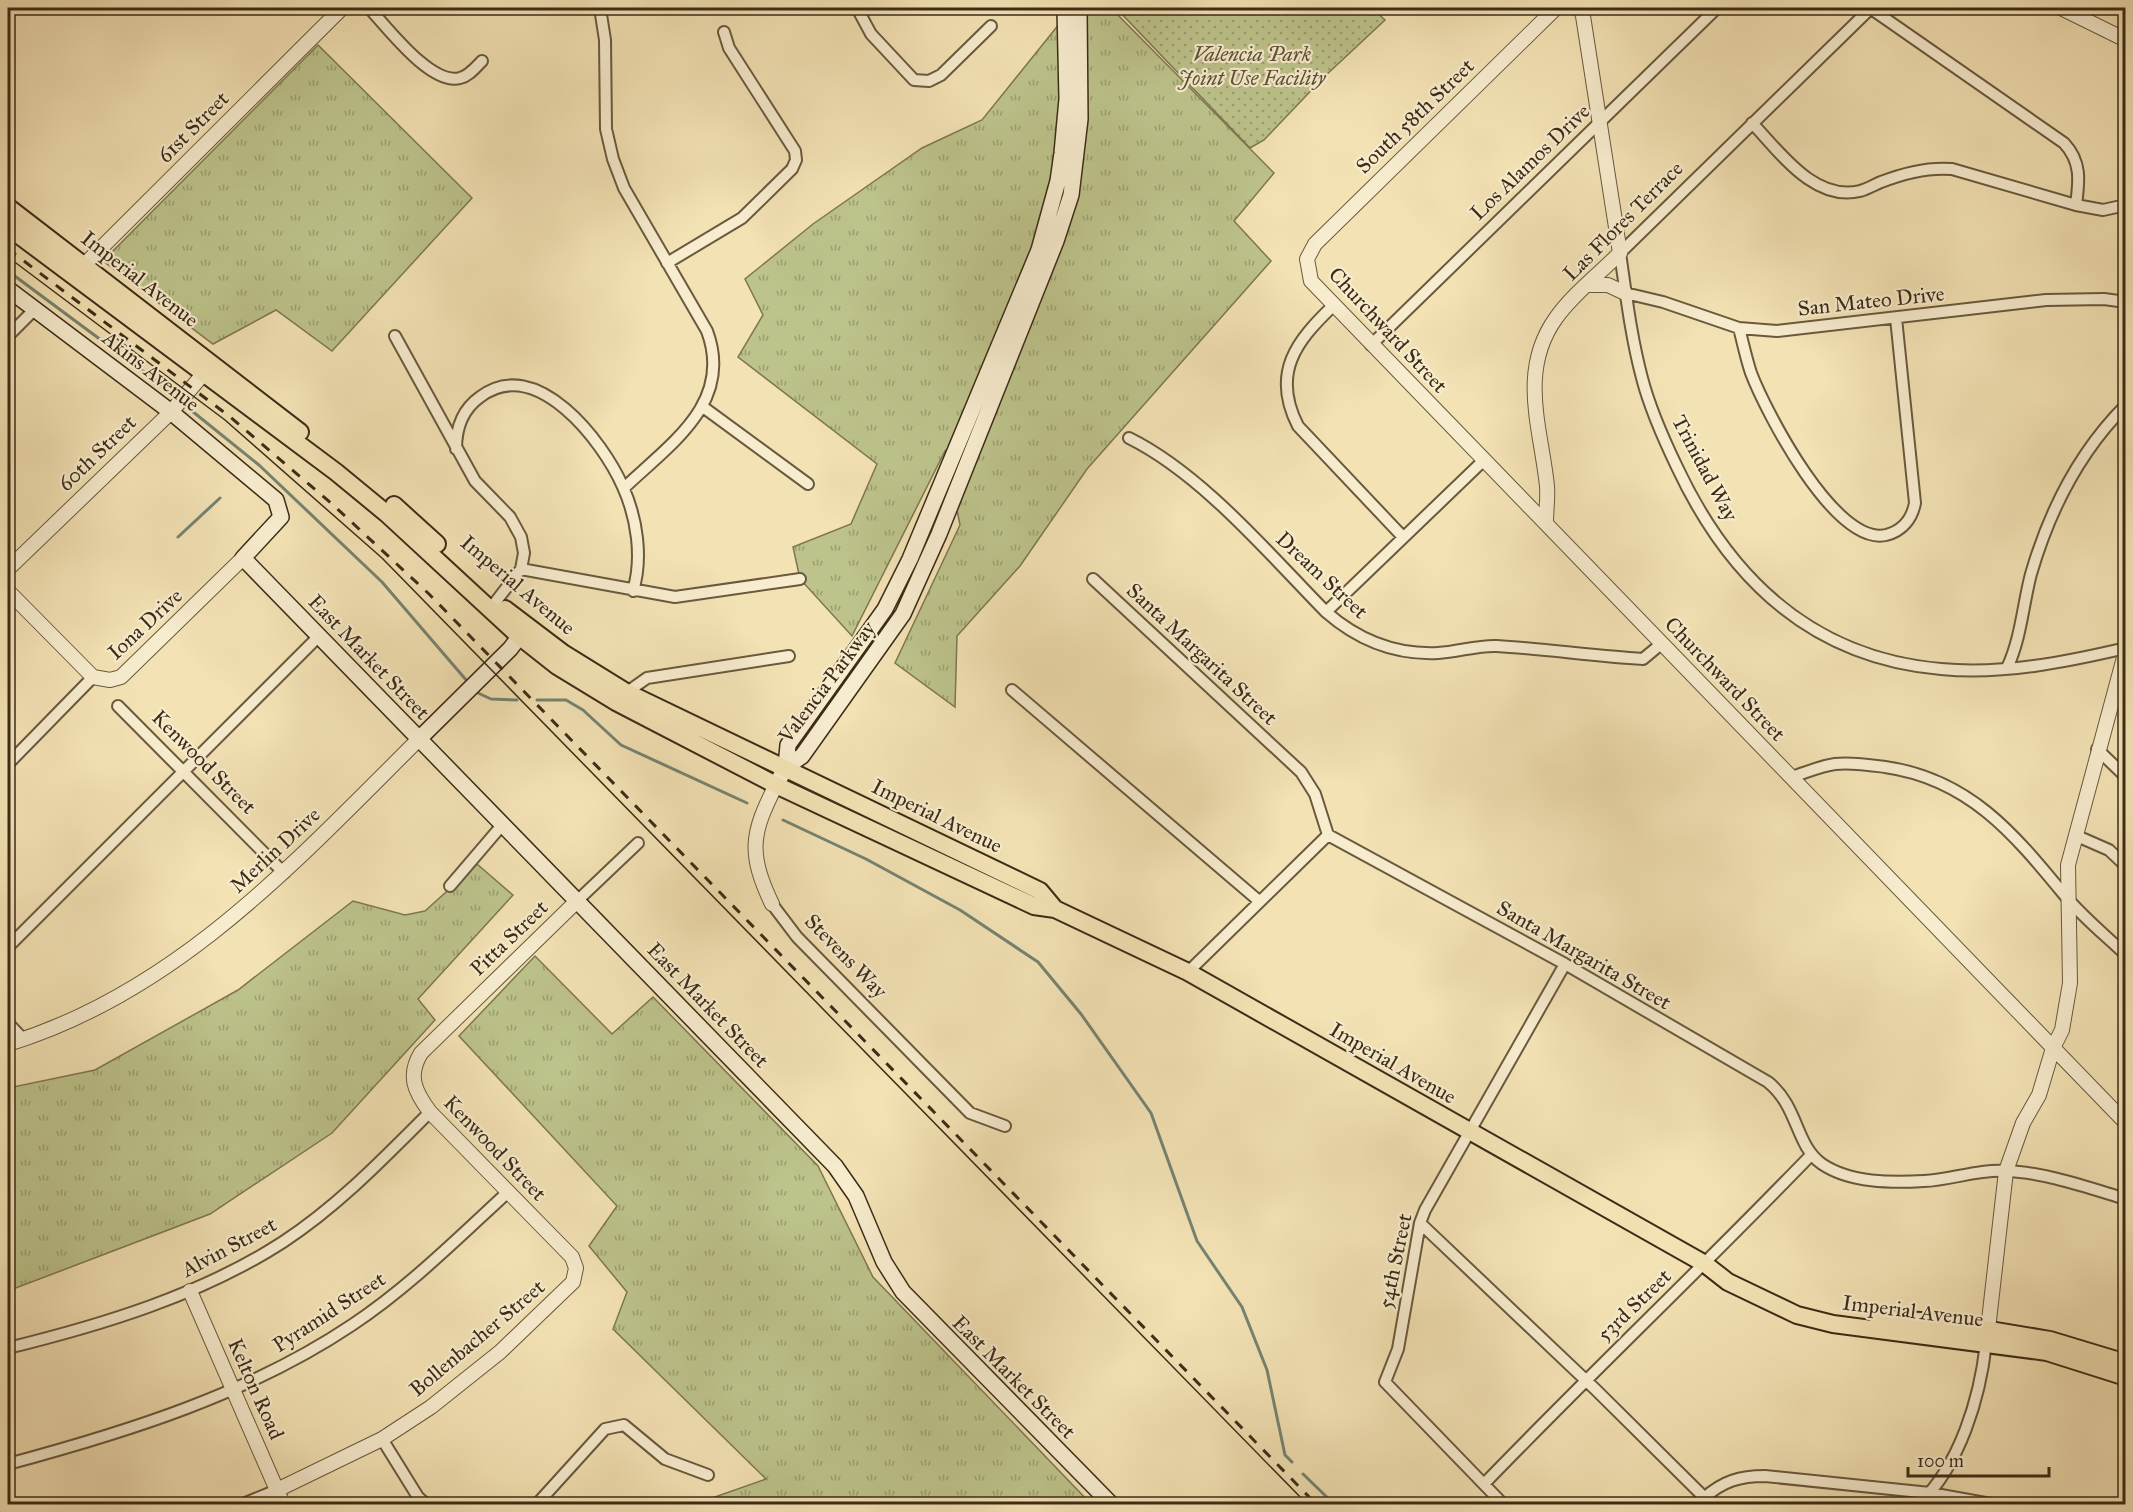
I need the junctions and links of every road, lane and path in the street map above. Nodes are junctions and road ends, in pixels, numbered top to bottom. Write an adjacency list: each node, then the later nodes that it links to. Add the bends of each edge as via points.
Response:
1 (342, 8): 25 (street, 61st Street)
2 (369, 8): 15 (street, via 441,77 460,78)
3 (600, 8): 24 (street, via 605,40 606,129 612,159 624,188)
4 (857, 8): 12 (street, via 871,34 915,80 929,81 941,75)
5 (1065, 8): 71 (main road, Valencia Parkway, via 1067,99 1062,153 1040,248 895,589 885,609 788,745)
6 (1079, 8): 71 (main road, Valencia Parkway, via 1080,119 1071,195 1056,241 903,614 802,756)
7 (1556, 8): 23 (street, South 58th Street, via 1315,244)
8 (1580, 8): 16 (street, Trinidad Way)
9 (1716, 8): 16 (street, Los Alamos Drive)
10 (1870, 8): 17 (street, Las Flores Terrace); 19 (street, via 2064,144 2079,172)
11 (2061, 8): 14 (street)
12 (991, 26)
13 (724, 32): 24 (street, via 729,48 795,151 796,160 792,169 742,218)
14 (2126, 40)
15 (482, 61)
16 (1600, 121): 22 (street, Trinidad Way); 36 (street, Los Alamos Drive)
17 (1752, 123): 19 (street, via 1800,173 1820,187 1860,191 1915,171 1939,168); 22 (street, Las Flores Terrace)
18 (2126, 205): 19 (street, via 2103,210)
19 (2076, 206)
20 (8, 207): 25 (main road, Imperial Avenue)
21 (8, 227): 25 (main road, Imperial Avenue)
22 (1620, 253): 26 (street, Las Flores Terrace); 28 (street, Trinidad Way)
23 (1307, 259): 30 (street, Churchward Street, via 1311,280)
24 (667, 262): 39 (street, via 707,331 714,364 711,386)
25 (79, 270): 37 (main road, Imperial Avenue)
26 (1589, 285): 28 (street, via 1608,285); 47 (street, Las Flores Terrace, via 1549,328 1534,374 1533,398 1547,488)
27 (8, 289): 31 (main road, Akins Avenue)
28 (1626, 293): 33 (street, San Mateo Drive); 63 (street, Trinidad Way, via 1642,378 1655,420 1693,500 1754,584 1801,622 1861,652 1942,669)
29 (2126, 302): 32 (street, San Mateo Drive, via 2046,300)
30 (1334, 305): 36 (street, Churchward Street); 48 (street, via 1306,331 1295,348 1287,378 1290,408 1298,426)
31 (35, 309): 34 (street); 40 (main road, Akins Avenue)
32 (1896, 318): 33 (street, San Mateo Drive, via 1777,331); 33 (street, via 1915,503 1907,523 1881,535 1868,534 1852,525 1802,468 1750,372)
33 (1739, 328)
34 (8, 336)
35 (394, 336): 42 (street)
36 (1371, 345): 43 (street, Churchward Street)
37 (208, 369): 40 (street, 60th Street); 56 (main road, Imperial Avenue)
38 (2126, 405): 63 (street, via 2073,471 2031,573)
39 (702, 407): 44 (street); 45 (street, via 687,427)
40 (171, 412): 46 (main road, Akins Avenue); 50 (street, 60th Street)
41 (1129, 438): 57 (street, Dream Street, via 1210,495)
42 (456, 449): 45 (street, via 459,424 472,403 493,389 526,386 549,396 591,436); 51 (street, via 476,481 519,530 524,553)
43 (1483, 461): 47 (street, Churchward Street); 48 (street)
44 (808, 484)
45 (624, 488): 55 (street, via 637,545)
46 (265, 492): 49 (main road, Iona Drive, via 276,500 281,516)
47 (1546, 523): 60 (street, Churchward Street)
48 (1402, 536): 57 (street)
49 (243, 558): 59 (main road, East Market Street); 64 (street, Iona Drive, via 121,677)
50 (8, 569)
51 (520, 569): 55 (street); 56 (street)
52 (800, 579): 55 (street, via 675,597)
53 (1093, 579): 77 (street, Santa Margarita Street, via 1301,772 1315,794)
54 (8, 591): 64 (street)
55 (633, 591)
56 (494, 606): 58 (main road, Imperial Avenue)
57 (1326, 612): 60 (street, Dream Street, via 1366,640 1416,652 1494,646 1643,659)
58 (523, 632): 66 (main road, Imperial Avenue, via 557,666); 68 (main road, Merlin Drive)
59 (319, 636): 68 (main road, East Market Street); 72 (street)
60 (1661, 644): 73 (street, Churchward Street)
61 (2126, 649): 63 (street, Trinidad Way, via 2055,664); 69 (street)
62 (789, 656): 66 (street, via 647,678)
63 (2007, 668)
64 (93, 677): 70 (street, Iona Drive)
65 (1012, 690): 85 (street)
66 (621, 697): 71 (main road, Imperial Avenue); 75 (main road, Imperial Avenue)
67 (118, 706): 72 (street, Kenwood Street)
68 (419, 739): 76 (main road, East Market Street); 81 (street, Merlin Drive)
69 (2097, 749): 74 (street); 78 (street)
70 (8, 764)
71 (786, 767): 75 (main road, Stevens Way); 87 (main road, Imperial Avenue, via 1040,891)
72 (183, 770): 81 (street, Kenwood Street); 88 (street)
73 (1791, 777): 83 (street, via 1847,764 1906,770 1958,791 1998,819); 95 (street, Churchward Street)
74 (2126, 777)
75 (776, 785): 86 (street, Stevens Way, via 755,832 756,862); 87 (main road, Imperial Avenue, via 1034,906)
76 (503, 824): 82 (street); 84 (main road, East Market Street)
77 (1329, 835): 85 (street); 90 (street, Santa Margarita Street)
78 (2077, 837): 80 (street, via 2109,850); 83 (street, via 2068,865)
79 (638, 843): 84 (street, Pitta Street)
80 (2126, 866)
81 (284, 873): 93 (street, Merlin Drive, via 197,946 138,986)
82 (450, 886)
83 (2068, 899): 89 (street); 95 (street, via 2070,982 2062,1030)
84 (577, 901): 96 (street, Pitta Street, via 421,1053); 126 (main road, East Market Street, via 835,1166 856,1196 884,1262 903,1292)
85 (1259, 901): 91 (street)
86 (772, 904): 99 (street, Stevens Way, via 797,937 970,1113)
87 (1055, 909): 91 (main road, Imperial Avenue)
88 (8, 947)
89 (2126, 955)
90 (1564, 964): 100 (street, 54th Street); 101 (street, Santa Margarita Street, via 1768,1082 1790,1107)
91 (1188, 972): 100 (main road, Imperial Avenue)
92 (8, 1023): 93 (street)
93 (23, 1039): 94 (street, Merlin Drive)
94 (8, 1044)
95 (2053, 1048): 98 (street, Churchward Street); 102 (street, via 2039,1095 2023,1123)
96 (414, 1068): 97 (street, Kenwood Street, via 414,1088)
97 (430, 1112): 103 (street, Kenwood Street); 108 (street, Alvin Street, via 351,1190 284,1241)
98 (2126, 1123)
99 (1005, 1126)
100 (1470, 1132): 105 (street, 54th Street); 107 (main road, Imperial Avenue)
101 (1811, 1155): 102 (street, via 1854,1179 1924,1181); 107 (street, 53rd Street)
102 (2006, 1171): 104 (street, via 2080,1185); 109 (street)
103 (508, 1192): 106 (street, Kenwood Street); 114 (street, Pyramid Street, via 424,1270 353,1324 288,1364)
104 (2126, 1199)
105 (1420, 1223): 113 (street); 118 (street, 54th Street, via 1398,1349 1385,1382)
106 (564, 1249): 115 (street, Bollenbacher Street, via 576,1264 570,1286 467,1380)
107 (1705, 1264): 109 (main road, Imperial Avenue, via 1728,1282 1797,1315 1833,1324); 113 (street, 53rd Street)
108 (190, 1291): 110 (street, Alvin Street); 114 (street, Kelton Road)
109 (1987, 1336): 111 (main road, Imperial Avenue, via 2050,1340); 112 (main road, Imperial Avenue); 120 (street, via 1970,1418)
110 (8, 1348)
111 (2126, 1363)
112 (2126, 1377)
113 (1584, 1380): 118 (street, 53rd Street); 121 (street)
114 (232, 1389): 116 (street, Pyramid Street, via 85,1443); 119 (street, Kelton Road)
115 (382, 1439): 119 (street, Bollenbacher Street); 124 (street)
116 (8, 1464)
117 (708, 1475): 125 (street, via 665,1459 624,1425 604,1429)
118 (1484, 1484): 127 (street)
119 (277, 1490): 122 (street, Bollenbacher Street); 123 (street, Kelton Road)
120 (1930, 1493): 121 (street, via 1740,1476 1715,1488); 128 (street); 129 (street)
121 (1707, 1501)
122 (243, 1504)
123 (283, 1504)
124 (426, 1504)
125 (537, 1504)
126 (1111, 1504)
127 (1503, 1504)
128 (1919, 1504)
129 (1991, 1504)

